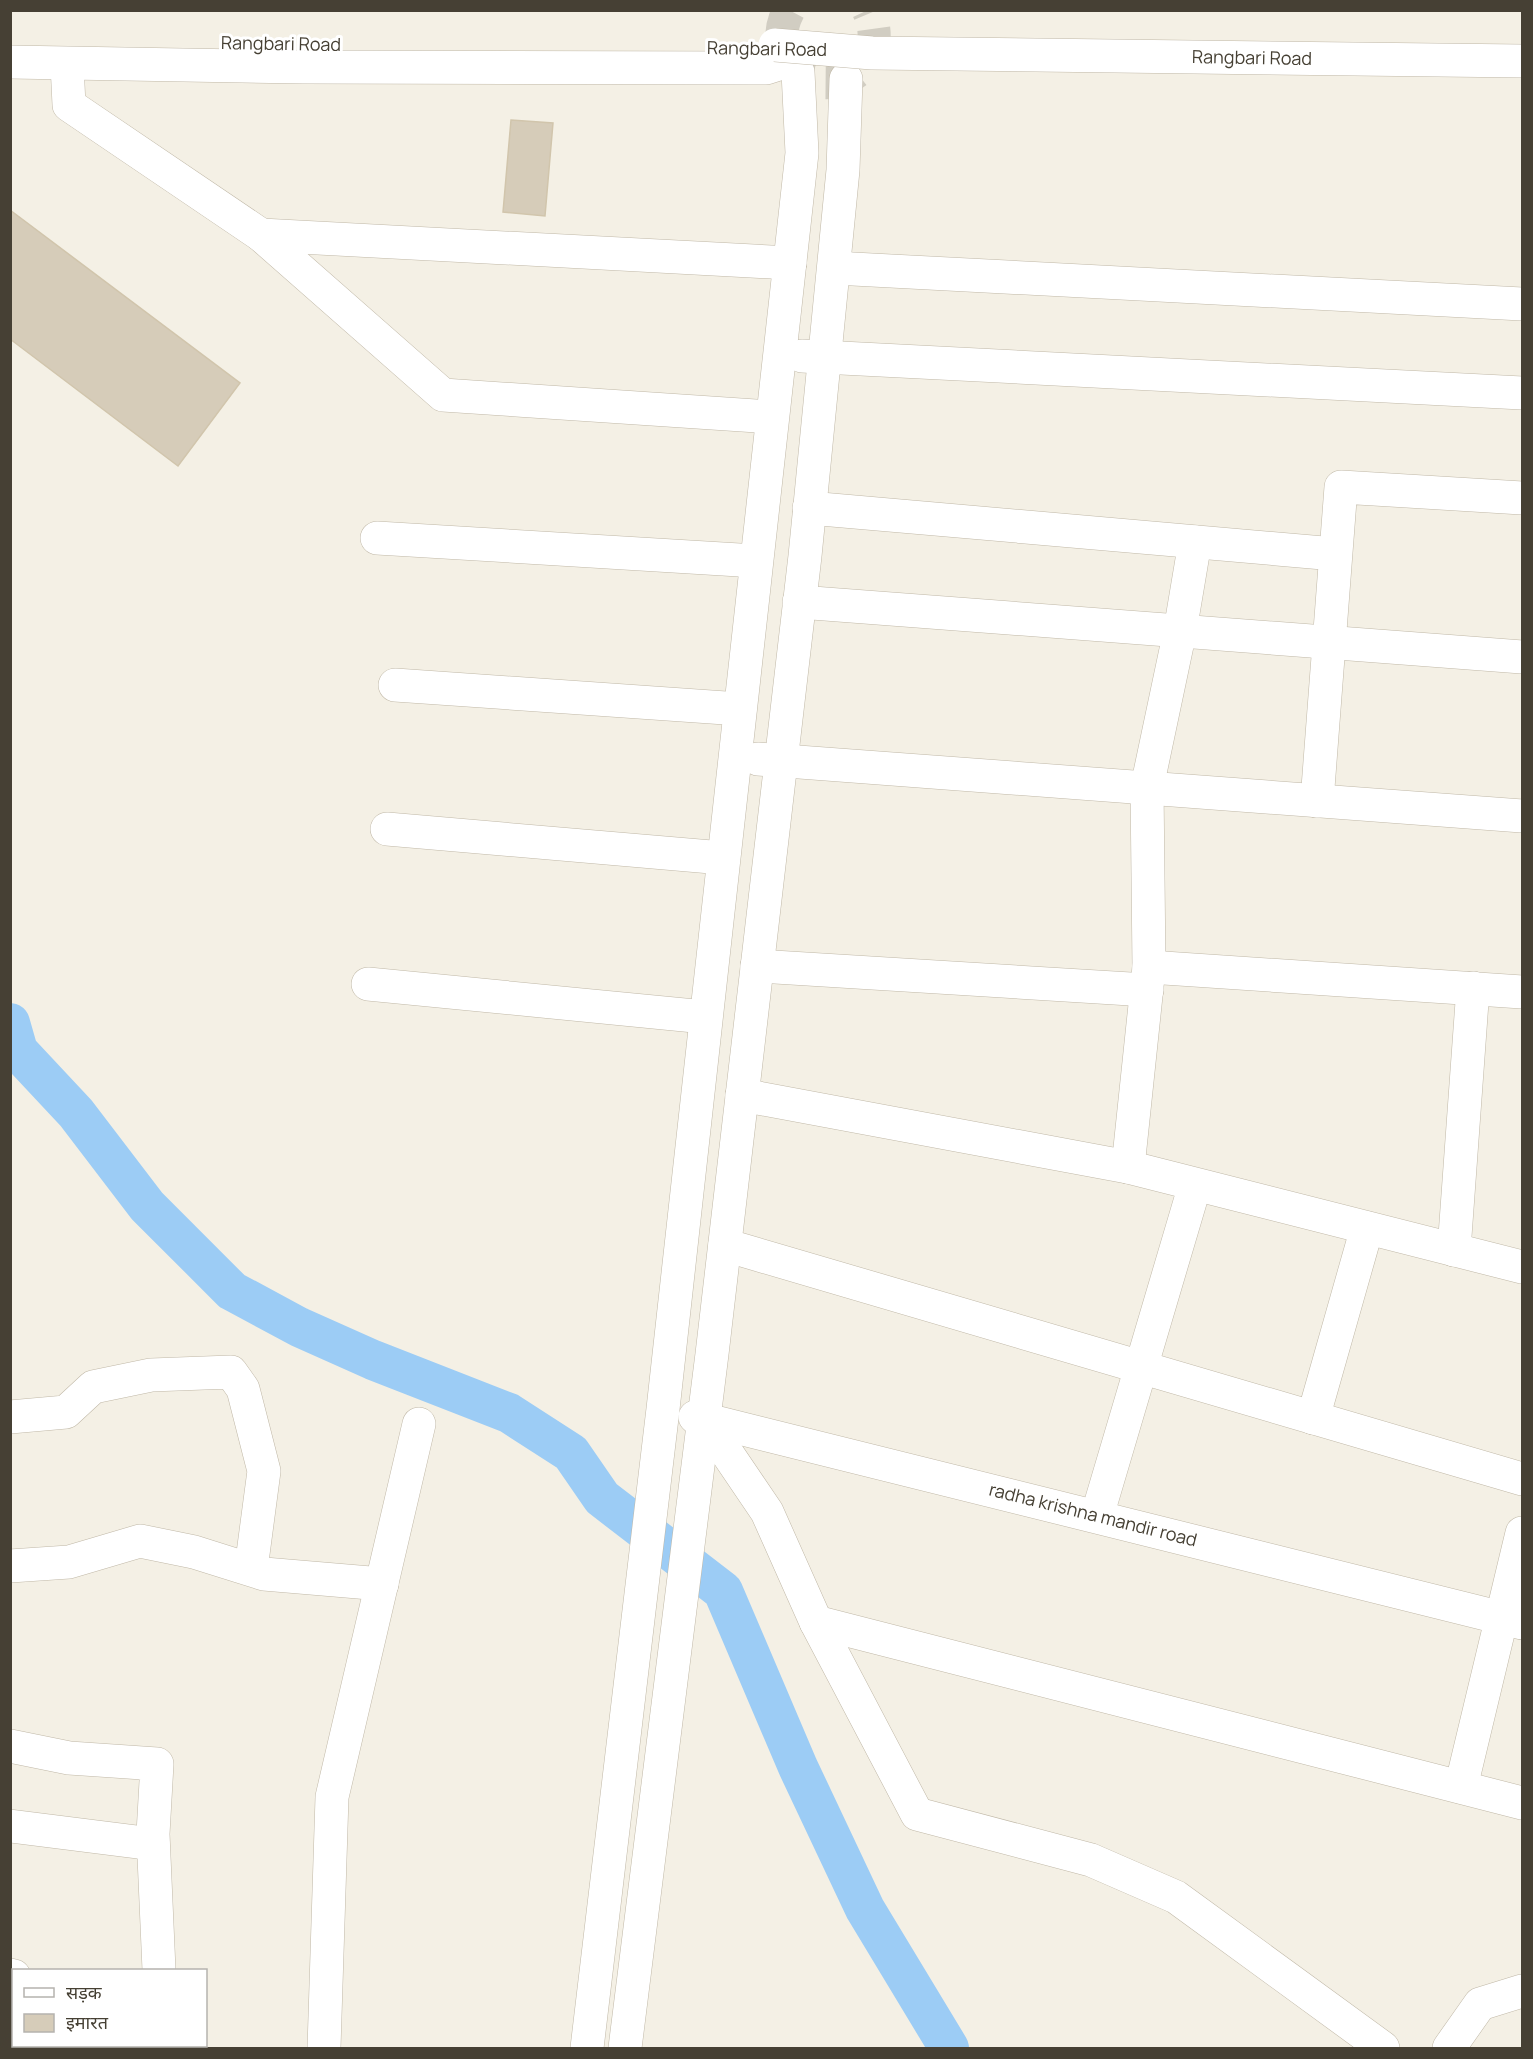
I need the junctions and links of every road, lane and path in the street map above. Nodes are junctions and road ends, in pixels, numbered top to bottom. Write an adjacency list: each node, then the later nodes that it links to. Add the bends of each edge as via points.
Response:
1 (10, 40): 2 (street, Rangbari Road, bridge, via 640,50 775,45 872,53)
2 (1522, 61)
3 (10, 62): 4 (street)
4 (67, 64): 6 (street, via 69,105); 7 (street, via 793,66 802,153)
5 (846, 79): 8 (street)
6 (261, 235): 7 (street); 13 (street, via 443,395)
7 (790, 263): 10 (street)
8 (834, 268): 9 (street); 11 (street)
9 (1522, 304)
10 (779, 355): 11 (street); 13 (street)
11 (825, 357): 12 (street); 15 (street)
12 (1522, 393)
13 (772, 417): 19 (street)
14 (1522, 498): 18 (street, via 1341,487)
15 (810, 508): 17 (street); 20 (street)
16 (377, 538): 19 (street)
17 (1195, 542): 18 (street); 21 (street)
18 (1335, 554): 22 (street)
19 (756, 561): 25 (street)
20 (799, 602): 21 (street); 27 (street)
21 (1180, 631): 22 (street); 28 (street)
22 (1329, 642): 23 (street); 29 (street)
23 (1522, 657)
24 (395, 685): 25 (street)
25 (740, 709): 26 (street)
26 (734, 757): 27 (street); 32 (street)
27 (781, 760): 28 (street); 33 (street)
28 (1148, 787): 29 (street); 34 (street)
29 (1317, 801): 30 (street)
30 (1522, 816)
31 (387, 829): 32 (street)
32 (723, 858): 38 (street)
33 (758, 966): 34 (street); 39 (street)
34 (1148, 978): 36 (street); 40 (street)
35 (368, 984): 38 (street)
36 (1473, 988): 37 (street); 44 (street)
37 (1522, 992)
38 (705, 1017): 50 (street)
39 (742, 1095): 40 (street); 43 (street)
40 (1128, 1167): 41 (street)
41 (1195, 1185): 42 (street); 46 (street)
42 (1367, 1228): 44 (street); 48 (street)
43 (725, 1245): 46 (street); 49 (street)
44 (1454, 1250): 45 (street)
45 (1522, 1267)
46 (1141, 1367): 48 (street); 53 (street)
47 (10, 1417): 56 (street, via 66,1412 93,1387 139,1377 231,1372 243,1389 264,1471)
48 (1313, 1418): 52 (street)
49 (704, 1419): 50 (street, radha krishna mandir road); 53 (street, radha krishna mandir road); 59 (street, via 767,1512); 69 (street)
50 (661, 1421): 68 (street)
51 (419, 1424): 57 (street)
52 (1522, 1479)
53 (1097, 1515): 58 (street, radha krishna mandir road)
54 (1522, 1533): 58 (street)
55 (10, 1566): 56 (street, via 69,1562 140,1541)
56 (250, 1569): 57 (street, via 264,1574)
57 (382, 1584): 67 (street, via 332,1797)
58 (1512, 1620): 61 (street)
59 (816, 1622): 61 (street); 70 (street, via 917,1814 1091,1860 1176,1897)
60 (10, 1746): 64 (street, via 69,1758 157,1764)
61 (1461, 1787): 62 (street)
62 (1522, 1803)
63 (10, 1826): 64 (street)
64 (153, 1844): 65 (street)
65 (159, 1969)
66 (1522, 1992): 71 (street, via 1480,2004)
67 (324, 2049)
68 (587, 2049)
69 (625, 2049)
70 (1383, 2049)
71 (1449, 2049)

